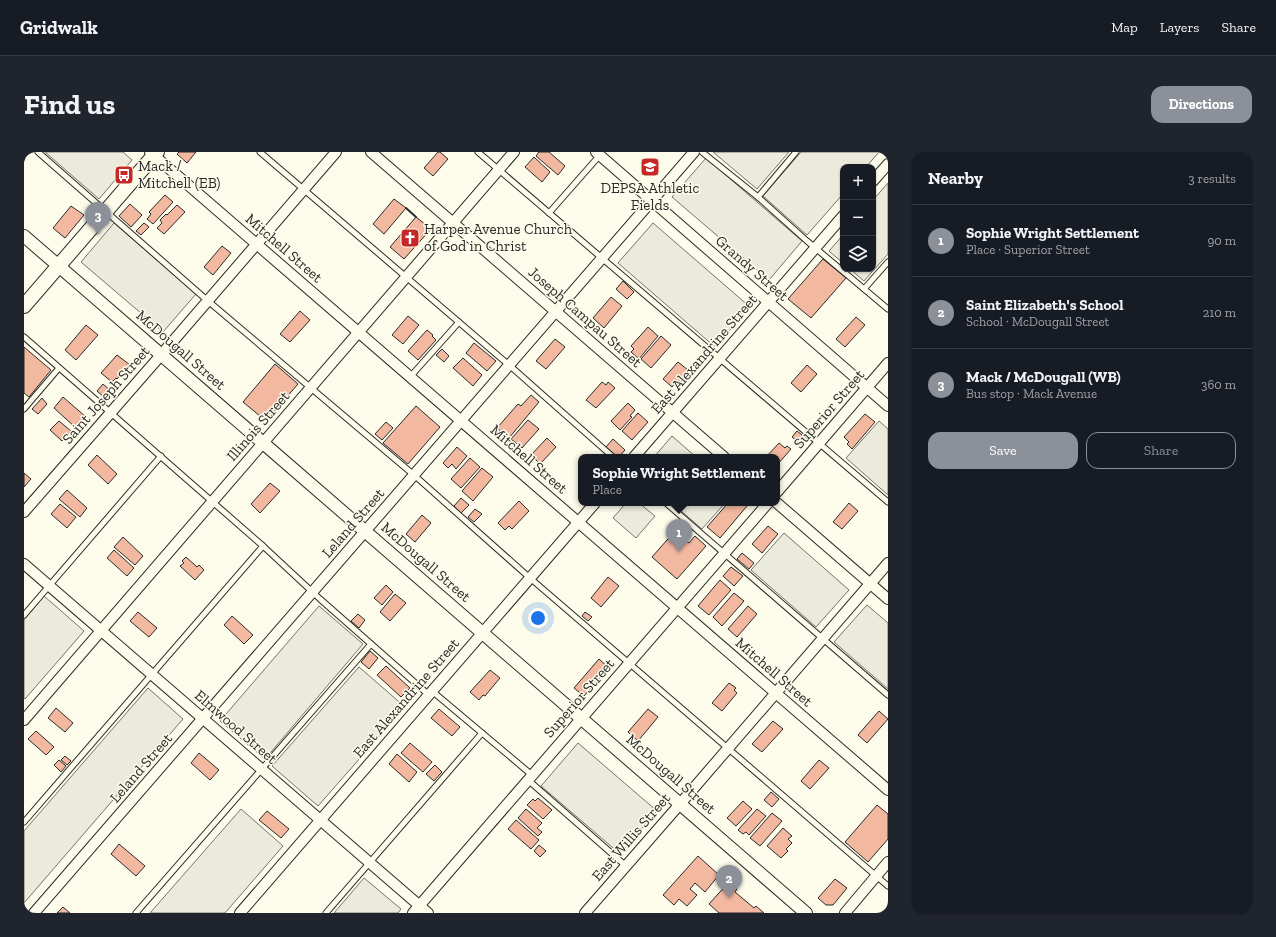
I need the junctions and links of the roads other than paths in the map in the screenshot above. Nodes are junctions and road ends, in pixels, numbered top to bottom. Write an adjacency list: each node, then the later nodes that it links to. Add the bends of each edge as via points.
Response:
1 (38, 152): 18 (lane)
2 (260, 152): 15 (lane)
3 (336, 152): 15 (street, Saint Joseph Street)
4 (371, 152): 21 (street, Joseph Campau Street)
5 (478, 152): 13 (lane)
6 (514, 152): 13 (street, Illinois Street)
7 (694, 152): 17 (street, Leland Street)
8 (702, 152): 16 (lane)
9 (796, 152): 16 (lane)
10 (154, 153): 18 (main road); 23 (street, Mitchell Street)
11 (598, 154): 17 (street, Grandy Street); 19 (lane)
12 (888, 164): 14 (street)
13 (499, 170): 19 (lane); 21 (street, Illinois Street)
14 (876, 178)
15 (304, 189): 23 (street, Saint Joseph Street); 28 (lane)
16 (758, 197): 24 (lane)
17 (652, 201): 25 (street, Leland Street); 31 (street, Grandy Street)
18 (106, 211): 27 (main road); 30 (lane)
19 (549, 213): 25 (lane)
20 (840, 219): 24 (street, East Alexandrine Street)
21 (453, 223): 28 (street, Illinois Street); 34 (street, Joseph Campau Street)
22 (24, 236): 27 (street, McDougall Street)
23 (256, 244): 30 (street, Saint Joseph Street); 36 (street, Mitchell Street)
24 (815, 248): 29 (lane); 31 (street, East Alexandrine Street)
25 (602, 259): 34 (street, Leland Street); 39 (lane)
26 (888, 262): 29 (lane)
27 (58, 266): 32 (main road); 38 (street, McDougall Street)
28 (406, 277): 35 (lane); 36 (street, Illinois Street)
29 (864, 289): 33 (lane)
30 (208, 301): 38 (street, Saint Joseph Street); 45 (lane)
31 (769, 302): 39 (street, East Alexandrine Street); 44 (street, Grandy Street)
32 (24, 306)
33 (888, 309)
34 (556, 312): 41 (street, Leland Street); 49 (street, Joseph Campau Street)
35 (459, 322): 41 (lane); 43 (lane)
36 (358, 332): 43 (street, Mitchell Street); 45 (street, Illinois Street)
37 (24, 337): 42 (lane)
38 (161, 355): 48 (street, Saint Joseph Street); 51 (street, McDougall Street)
39 (720, 358): 49 (street, East Alexandrine Street); 52 (lane)
40 (888, 363): 44 (street, Superior Street)
41 (510, 365): 50 (street, Leland Street); 53 (lane)
42 (59, 368): 47 (lane); 48 (lane)
43 (410, 377): 50 (street, Mitchell Street)
44 (867, 387): 46 (street, Grandy Street); 52 (street, Superior Street)
45 (311, 388): 51 (street, Illinois Street); 57 (lane)
46 (888, 406)
47 (24, 409)
48 (111, 413): 56 (lane); 65 (street, Saint Joseph Street)
49 (673, 413): 54 (street, East Alexandrine Street); 55 (street, Joseph Campau Street)
50 (462, 421): 57 (street, Leland Street); 66 (street, Mitchell Street)
51 (263, 443): 59 (street, Illinois Street); 67 (street, McDougall Street)
52 (819, 443): 58 (street, Superior Street); 60 (lane)
53 (610, 454)
54 (637, 454)
55 (721, 454)
56 (161, 456): 59 (lane); 74 (lane)
57 (414, 475): 67 (street, Leland Street); 72 (lane)
58 (780, 488)
59 (212, 502): 68 (lane); 79 (street, Illinois Street)
60 (888, 502)
61 (592, 506): 66 (street, East Alexandrine Street)
62 (669, 506): 69 (lane)
63 (765, 506): 69 (street, Superior Street)
64 (780, 506): 73 (street)
65 (24, 512)
66 (578, 522): 72 (street, East Alexandrine Street); 77 (street, Mitchell Street)
67 (365, 531): 75 (street, Leland Street); 80 (street, McDougall Street)
68 (263, 546): 75 (lane); 84 (lane)
69 (724, 553): 77 (street, Superior Street); 81 (lane)
70 (888, 563): 73 (street, East Willis Street)
71 (24, 564): 74 (street, Elmwood Street)
72 (530, 578): 80 (street, East Alexandrine Street); 83 (lane)
73 (870, 583): 76 (street); 81 (street, East Willis Street)
74 (49, 586): 78 (lane); 79 (street, Elmwood Street)
75 (312, 592): 82 (lane); 89 (street, Leland Street)
76 (888, 598)
77 (677, 607): 83 (street, Superior Street); 86 (street, Mitchell Street)
78 (24, 615)
79 (101, 630): 84 (street, Elmwood Street); 90 (street, Illinois Street)
80 (483, 633): 85 (street, East Alexandrine Street); 88 (street, McDougall Street)
81 (822, 638): 86 (street, East Willis Street); 87 (lane)
82 (371, 644): 85 (lane); 93 (lane)
83 (629, 663): 88 (street, Superior Street); 92 (lane)
84 (152, 674): 89 (street, Elmwood Street); 98 (lane)
85 (431, 693): 91 (lane); 97 (street, East Alexandrine Street)
86 (775, 693): 92 (street, East Willis Street); 95 (street, Mitchell Street)
87 (888, 695)
88 (581, 718): 94 (street, Superior Street); 96 (street, McDougall Street)
89 (204, 719): 93 (street, Elmwood Street); 105 (street, Leland Street)
90 (24, 720)
91 (482, 733): 94 (lane); 99 (lane)
92 (728, 748): 96 (street, East Willis Street); 102 (lane)
93 (261, 770): 97 (street, Elmwood Street); 106 (lane)
94 (530, 777): 101 (lane); 104 (street, Superior Street)
95 (888, 790)
96 (680, 804): 101 (street, East Willis Street); 111 (street, McDougall Street)
97 (321, 820): 99 (street, Elmwood Street); 107 (street, East Alexandrine Street)
98 (24, 822)
99 (369, 862): 104 (street, Elmwood Street); 108 (lane)
100 (888, 862): 102 (street)
101 (626, 866): 110 (street, East Willis Street)
102 (876, 876): 103 (lane); 112 (street)
103 (888, 886)
104 (416, 909): 109 (street, Elmwood Street)
105 (34, 913)
106 (136, 913)
107 (240, 913)
108 (326, 913)
109 (428, 913)
110 (585, 913)
111 (806, 913)
112 (844, 913)

